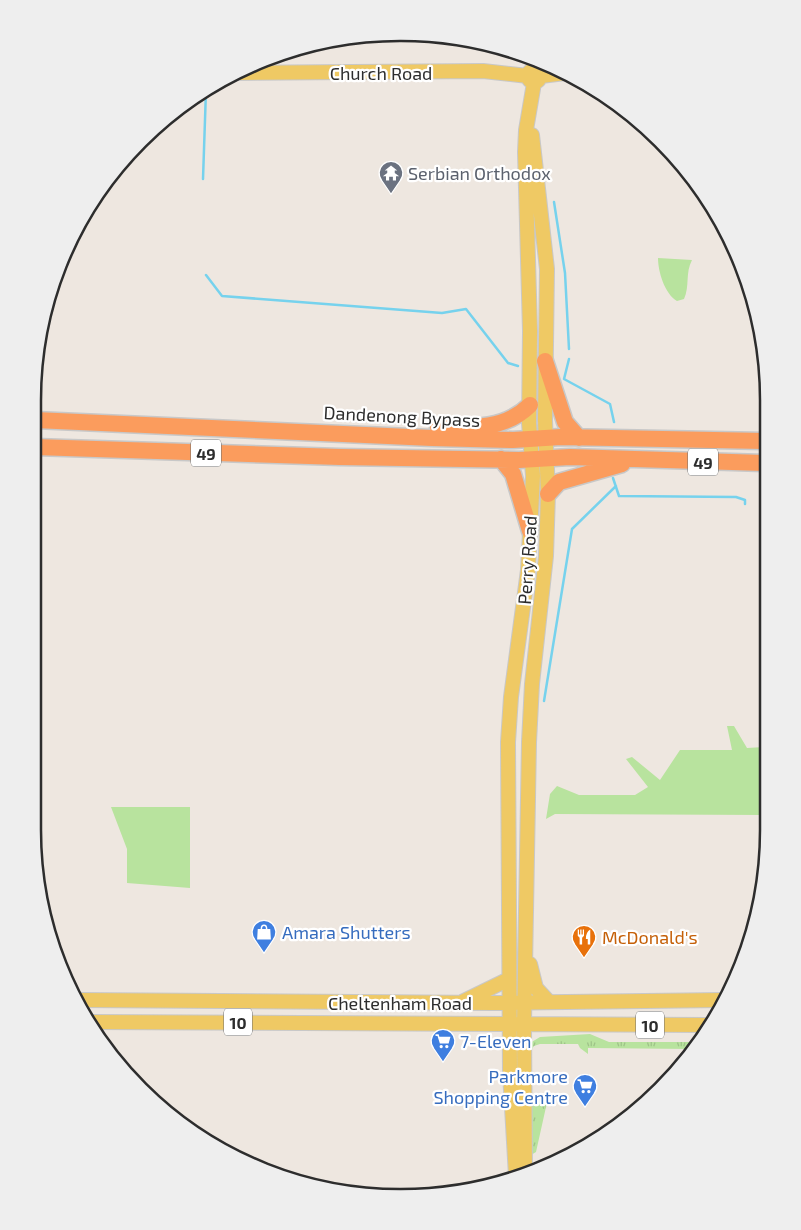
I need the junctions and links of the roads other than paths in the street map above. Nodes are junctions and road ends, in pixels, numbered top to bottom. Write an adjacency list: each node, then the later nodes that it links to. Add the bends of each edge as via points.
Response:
1 (534, 72): 2 (main road, Church Road); 3 (main road, Perry Road)
2 (254, 73)
3 (529, 117): 4 (main road, Perry Road, via 547,268); 5 (main road, Perry Road, via 525,152)
4 (545, 361): 8 (highway, via 565,422); 9 (main road, Perry Road)
5 (530, 405): 7 (highway, via 519,414 486,427 370,427); 9 (main road, Perry Road)
6 (41, 420): 7 (highway, Dandenong Bypass / 49)
7 (326, 432): 9 (highway, Dandenong Bypass / 49)
8 (578, 438): 9 (highway, Dandenong Bypass / 49); 10 (highway, Dandenong Bypass / 49)
9 (538, 439): 12 (main road, Perry Road)
10 (760, 441)
11 (41, 447): 13 (highway, 49)
12 (540, 458): 13 (highway, 49); 14 (highway, 49); 16 (main road, Perry Road); 17 (main road, Perry Road)
13 (501, 459): 17 (highway, via 513,474)
14 (639, 460): 15 (highway, 49); 16 (highway, via 568,478 552,487)
15 (760, 463)
16 (548, 494): 18 (main road, Perry Road, via 546,563 530,708)
17 (530, 531): 19 (main road, Perry Road, via 509,718)
18 (526, 944): 22 (main road, via 536,988); 23 (main road, Perry Road)
19 (509, 980): 24 (main road); 25 (main road, Perry Road)
20 (84, 1000): 24 (main road, Cheltenham Road / 10)
21 (717, 1000): 22 (main road, Cheltenham Road / 10)
22 (548, 1001): 23 (main road, Cheltenham Road / 10)
23 (524, 1002): 25 (main road, Cheltenham Road / 10); 29 (main road, Perry Road)
24 (461, 1003): 25 (main road, Cheltenham Road / 10)
25 (509, 1003): 27 (main road, Perry Road)
26 (97, 1022): 27 (main road, Cheltenham Road / 10)
27 (509, 1025): 29 (main road, Cheltenham Road / 10); 30 (main road, Perry Road)
28 (702, 1025): 29 (main road, Cheltenham Road / 10)
29 (524, 1026): 30 (main road, Perry Road)
30 (520, 1090): 31 (main road)
31 (517, 1134): 32 (main road); 33 (main road)
32 (524, 1167)
33 (516, 1170)

